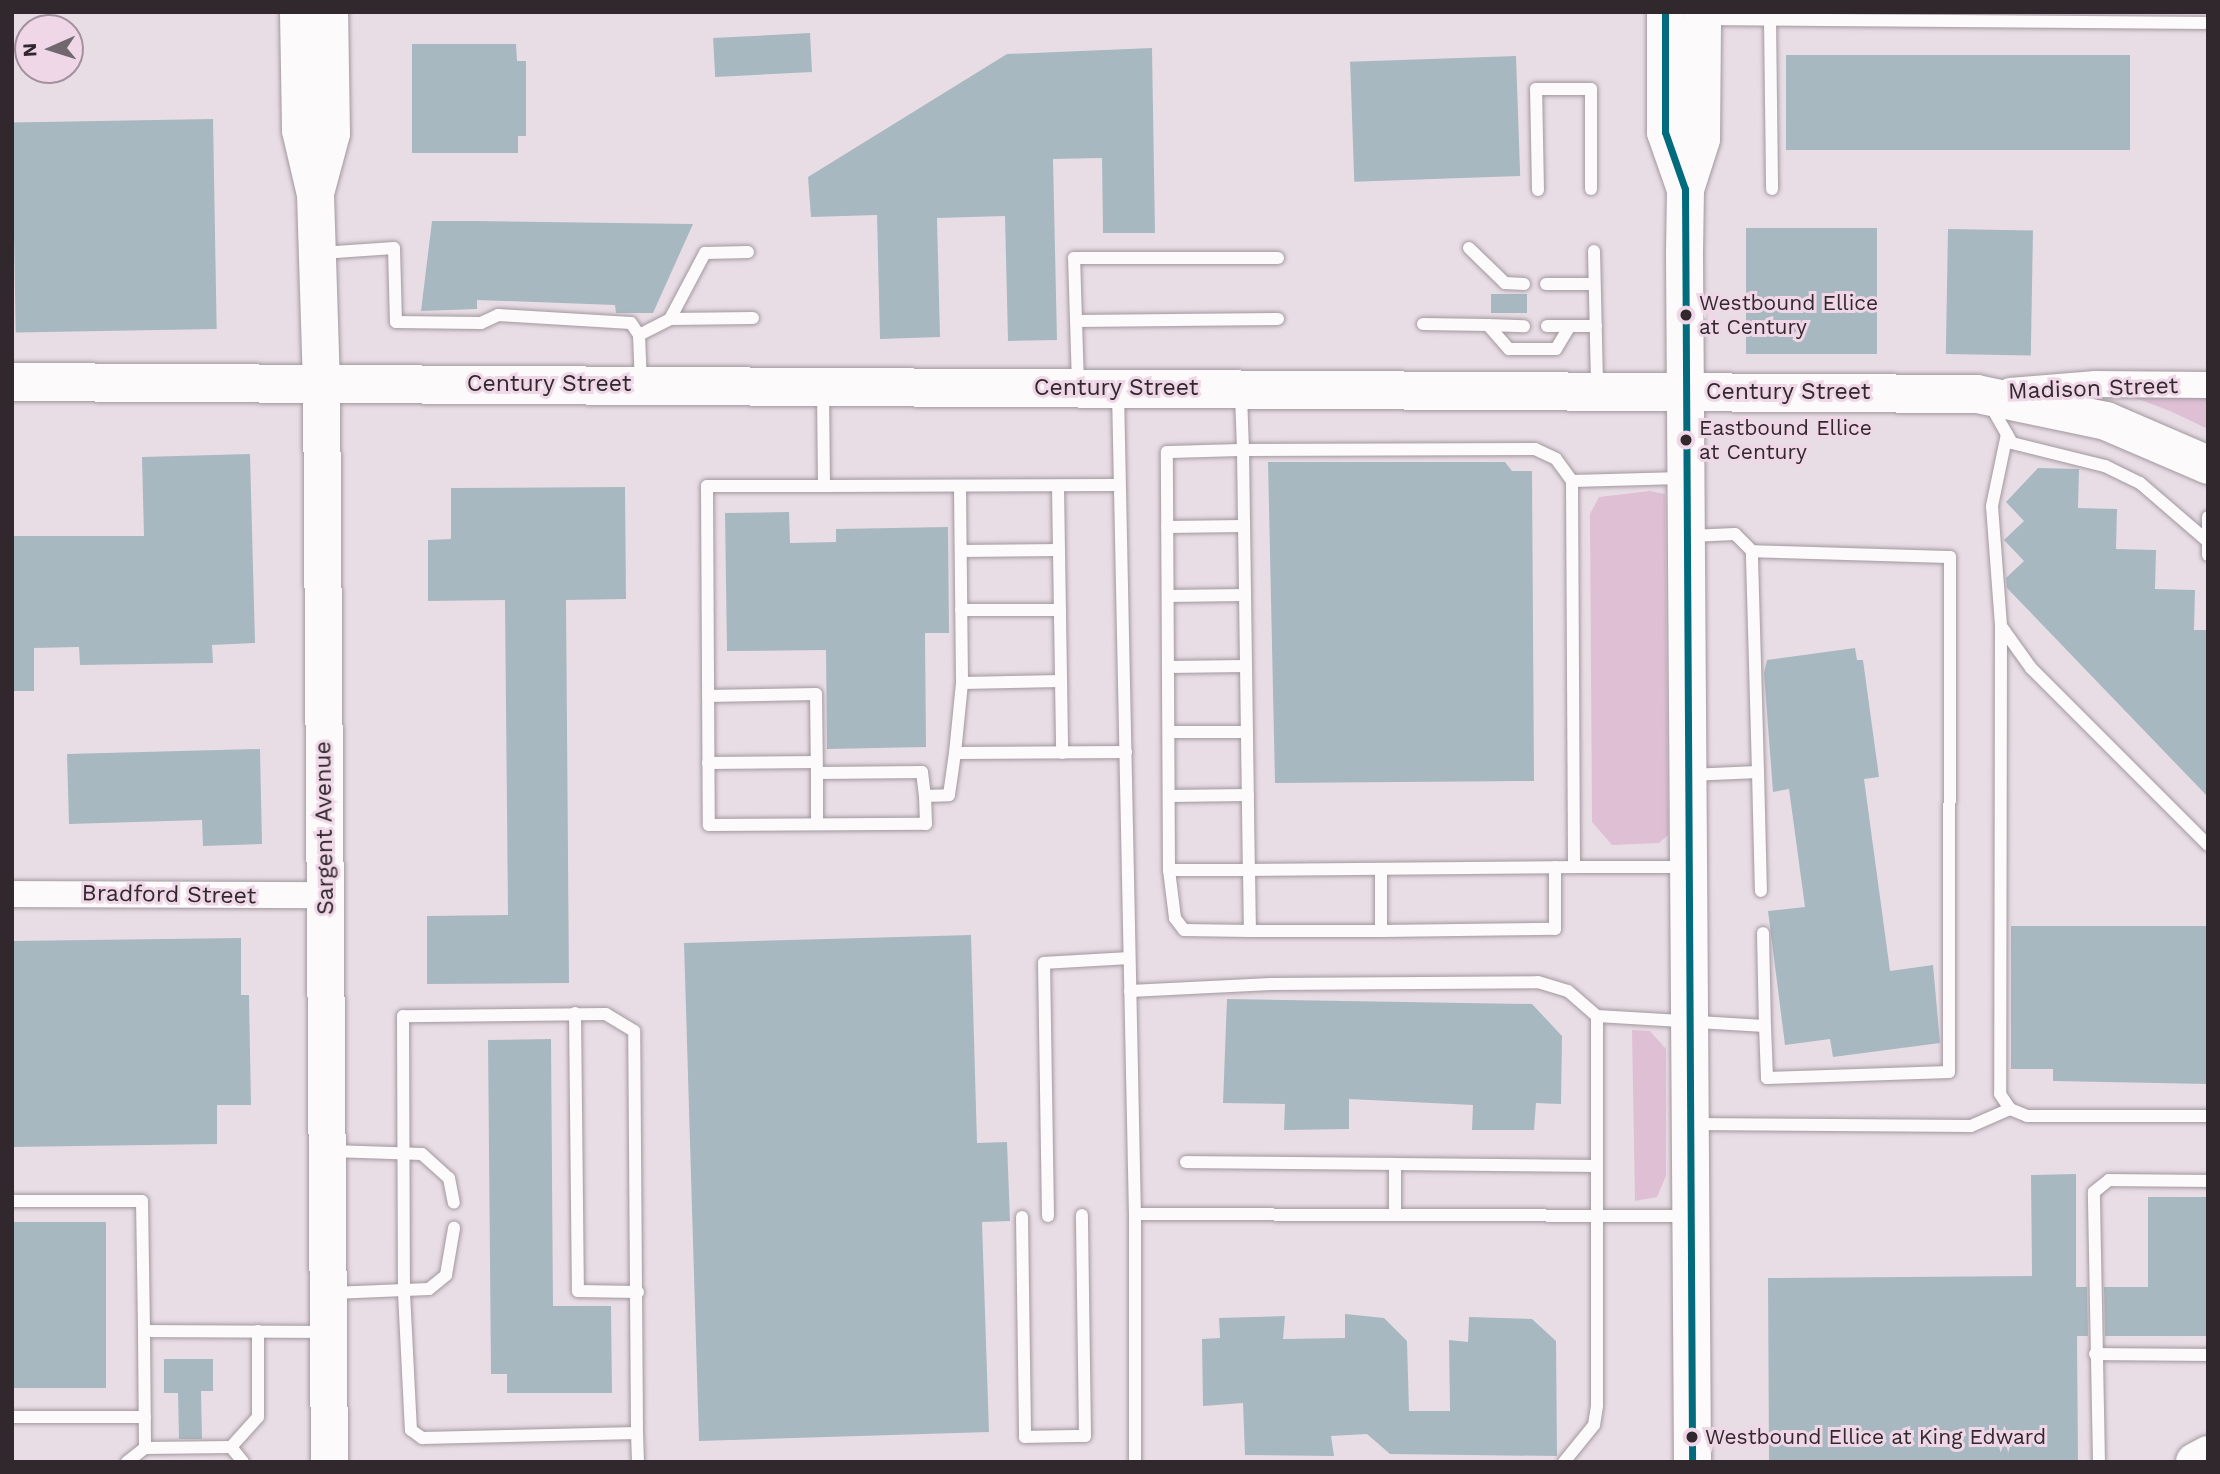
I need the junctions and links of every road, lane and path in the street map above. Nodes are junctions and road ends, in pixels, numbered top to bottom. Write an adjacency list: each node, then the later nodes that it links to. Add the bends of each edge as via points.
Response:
1 (298, 12): 11 (main road, Sargent Avenue, via 300,130)
2 (329, 12): 11 (main road, Sargent Avenue, via 331,133)
3 (1665, 12): 8 (main road, via 1665,132)
4 (1702, 16): 5 (lane); 8 (main road, via 1702,139)
5 (1770, 19): 6 (lane); 9 (lane)
6 (2206, 23)
7 (1591, 189): 10 (lane, via 1591,89 1536,89)
8 (1685, 189): 40 (main road)
9 (1772, 189)
10 (1538, 190)
11 (315, 194): 15 (main road, Sargent Avenue)
12 (1469, 248): 17 (lane, via 1505,283)
13 (1594, 250): 19 (lane)
14 (748, 252): 20 (lane, via 705,253)
15 (317, 253): 30 (lane, via 394,248 396,322 481,323 498,315 631,323); 32 (main road, Sargent Avenue)
16 (1278, 258): 23 (lane, via 1074,258)
17 (1524, 284)
18 (1546, 284): 19 (lane)
19 (1594, 284): 28 (lane)
20 (670, 318): 21 (lane); 30 (lane)
21 (753, 318)
22 (1278, 319): 23 (lane)
23 (1076, 321): 36 (lane)
24 (1423, 324): 25 (lane)
25 (1488, 325): 26 (lane); 29 (lane, via 1509,349 1556,349)
26 (1524, 326)
27 (1547, 326): 29 (lane)
28 (1596, 326): 29 (lane); 39 (lane)
29 (1569, 327)
30 (639, 335): 33 (lane)
31 (12, 382): 32 (main road, Century Street)
32 (321, 382): 33 (main road, Century Street); 92 (main road, Sargent Avenue)
33 (641, 385): 35 (main road, Century Street)
34 (2208, 385): 41 (street, Madison Street, via 2096,384)
35 (823, 386): 36 (main road, Century Street); 48 (lane)
36 (1078, 388): 37 (main road, Century Street)
37 (1118, 388): 38 (main road, Century Street); 47 (lane)
38 (1241, 389): 39 (main road, Century Street); 43 (lane)
39 (1597, 391): 40 (main road, Century Street)
40 (1686, 392): 41 (main road, Century Street); 45 (main road)
41 (1978, 394): 42 (lane, via 2001,415); 44 (main road, Century Street, via 2106,421)
42 (2007, 434): 55 (lane, via 2018,446 2059,452 2140,483); 64 (lane, via 1992,506)
43 (1242, 450): 46 (lane, via 1535,449 1556,459); 52 (lane); 53 (lane, via 1167,452)
44 (2208, 465)
45 (1686, 478): 46 (lane); 54 (main road)
46 (1573, 481): 85 (lane)
47 (1119, 485): 49 (lane); 74 (lane)
48 (824, 486): 50 (lane); 69 (lane, via 707,486)
49 (1058, 487): 50 (lane); 56 (lane)
50 (960, 488): 57 (lane)
51 (2208, 517): 55 (lane)
52 (1244, 526): 53 (lane); 60 (lane)
53 (1167, 527): 61 (lane)
54 (1686, 536): 58 (lane, via 1735,534); 78 (main road)
55 (2205, 539): 59 (lane)
56 (1059, 550): 57 (lane); 63 (lane)
57 (961, 551): 62 (lane)
58 (1752, 551): 77 (lane); 101 (lane, via 1950,557 1949,1072 1767,1079)
59 (2208, 555)
60 (1245, 595): 61 (lane); 65 (lane)
61 (1168, 596): 66 (lane)
62 (961, 610): 63 (lane); 68 (lane)
63 (1060, 610): 67 (lane)
64 (2001, 626): 83 (lane, via 2031,668); 102 (lane, via 1997,1071 2000,1094)
65 (1246, 666): 66 (lane); 71 (lane)
66 (1168, 667): 70 (lane)
67 (1060, 681): 68 (lane); 73 (lane)
68 (962, 683): 72 (lane)
69 (708, 696): 75 (lane); 76 (lane, via 816,694)
70 (1168, 732): 71 (lane); 81 (lane)
71 (1247, 732): 79 (lane)
72 (955, 752): 73 (lane); 80 (lane, via 949,795)
73 (1062, 752): 74 (lane)
74 (1126, 752): 96 (lane)
75 (708, 762): 76 (lane); 82 (lane, via 709,825)
76 (817, 767): 80 (lane, via 922,772); 82 (lane)
77 (1758, 772): 78 (lane); 90 (lane)
78 (1685, 775): 86 (main road)
79 (1248, 795): 81 (lane); 89 (lane)
80 (925, 796): 82 (lane, via 926,824)
81 (1169, 796): 88 (lane)
82 (817, 824)
83 (2208, 845)
84 (1555, 867): 85 (lane); 87 (lane); 93 (lane, via 1555,929)
85 (1574, 867): 86 (lane)
86 (1685, 867): 100 (main road)
87 (1381, 869): 89 (lane); 93 (lane)
88 (1169, 870): 89 (lane); 94 (lane, via 1175,918 1184,930)
89 (1249, 870): 94 (lane)
90 (1761, 891)
91 (12, 894): 92 (street, Bradford Street)
92 (325, 895): 105 (main road, Sargent Avenue)
93 (1381, 930): 94 (lane)
94 (1250, 931)
95 (1763, 933): 101 (lane)
96 (1128, 958): 97 (lane); 116 (lane, via 1044,963)
97 (1130, 991): 99 (lane, via 1270,984 1538,982 1568,991); 113 (lane)
98 (575, 1013): 106 (lane, via 403,1016); 121 (lane, via 606,1014 634,1031); 121 (lane, via 578,1291)
99 (1597, 1016): 100 (lane); 109 (lane)
100 (1686, 1023): 101 (lane); 104 (main road)
101 (1765, 1026)
102 (2010, 1109): 103 (lane, via 2027,1116); 104 (lane, via 1971,1126)
103 (2208, 1116)
104 (1689, 1124): 117 (main road)
105 (327, 1150): 106 (lane); 122 (main road, Sargent Avenue)
106 (403, 1151): 112 (lane, via 437,1163 449,1178); 123 (lane)
107 (1186, 1162): 108 (lane)
108 (1395, 1164): 109 (lane); 115 (lane)
109 (1597, 1166): 119 (lane)
110 (2208, 1181): 127 (lane, via 2109,1180 2094,1192)
111 (12, 1201): 124 (lane, via 142,1201)
112 (453, 1203)
113 (1135, 1214): 115 (lane); 139 (lane)
114 (1082, 1215): 118 (lane, via 1085,1436 1025,1437)
115 (1395, 1215): 119 (lane)
116 (1048, 1216)
117 (1688, 1216): 119 (lane); 141 (main road)
118 (1022, 1217)
119 (1597, 1217): 140 (lane, via 1594,1425)
120 (454, 1228): 123 (lane, via 446,1275 429,1289)
121 (638, 1292): 131 (lane)
122 (328, 1293): 123 (lane); 126 (main road, Sargent Avenue)
123 (404, 1293): 131 (lane, via 408,1416 411,1430 422,1438)
124 (144, 1331): 125 (lane); 130 (lane)
125 (258, 1331): 126 (lane); 132 (lane, via 258,1418)
126 (328, 1332): 137 (main road, Sargent Avenue)
127 (2095, 1353): 128 (lane); 142 (lane)
128 (2208, 1355)
129 (12, 1417): 130 (lane)
130 (145, 1417): 133 (lane)
131 (637, 1433): 138 (lane)
132 (231, 1447): 133 (lane); 136 (lane)
133 (145, 1448): 135 (lane)
134 (2208, 1455): 143 (main road)
135 (127, 1462)
136 (243, 1462)
137 (329, 1462)
138 (638, 1462)
139 (1135, 1462)
140 (1564, 1462)
141 (1692, 1462)
142 (2099, 1462)
143 (2195, 1462)

